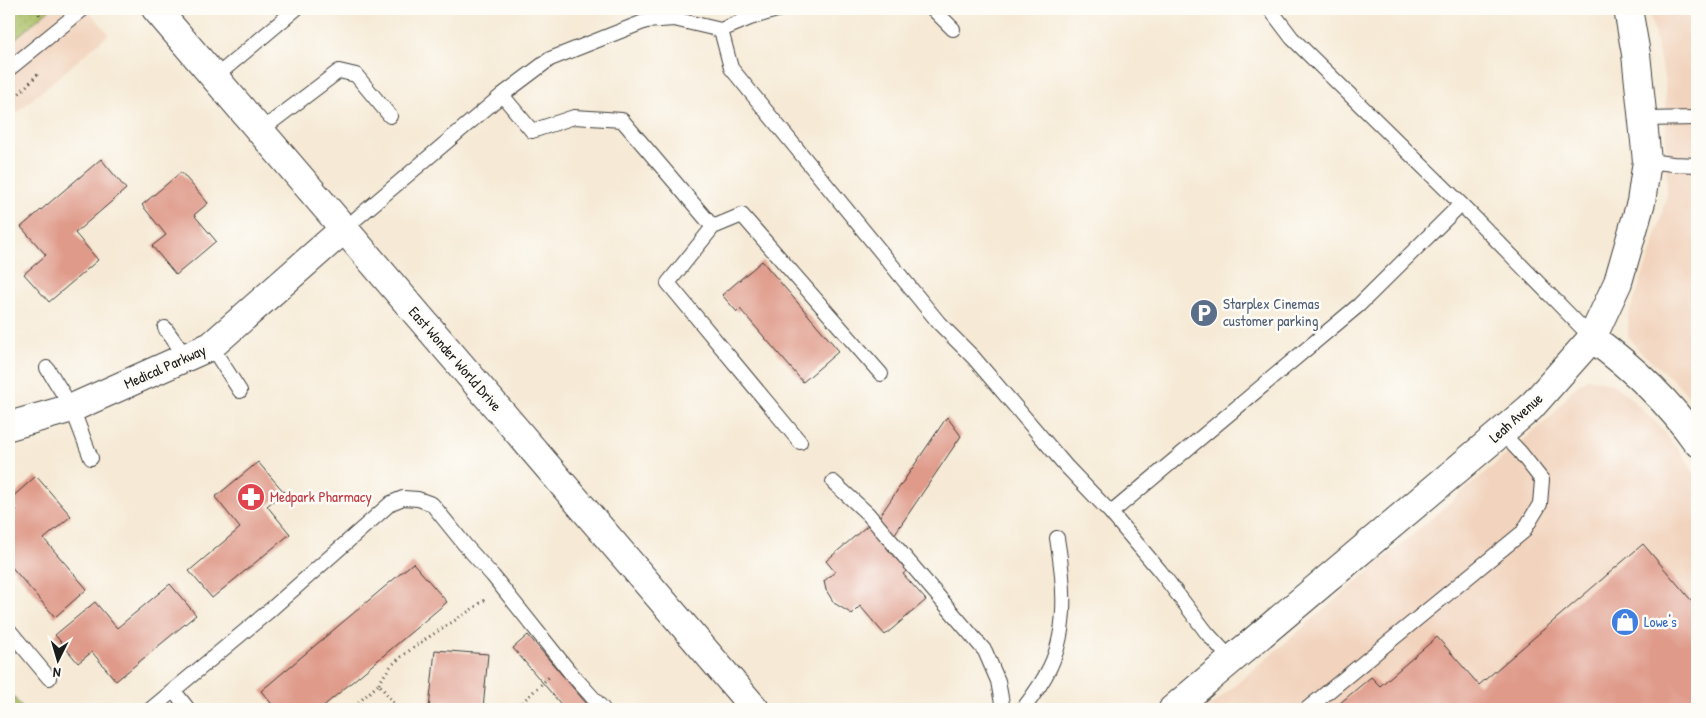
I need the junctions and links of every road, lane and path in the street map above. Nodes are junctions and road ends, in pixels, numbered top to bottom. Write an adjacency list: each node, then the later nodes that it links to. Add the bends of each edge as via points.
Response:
1 (83, 9): 10 (lane)
2 (156, 9): 11 (street, East Wonder World Drive)
3 (296, 9): 11 (lane)
4 (780, 9): 9 (lane)
5 (933, 9): 8 (lane)
6 (1270, 9): 19 (lane, via 1292,38)
7 (1628, 9): 15 (street, Leah Avenue)
8 (953, 29)
9 (721, 30): 12 (lane, via 674,19 646,21 550,59); 36 (lane, via 731,68 939,323)
10 (9, 69)
11 (214, 78): 16 (street, East Wonder World Drive)
12 (502, 95): 20 (lane, via 532,131 574,117 622,120); 21 (lane)
13 (390, 116): 16 (lane, via 356,75 339,72)
14 (1697, 118): 15 (lane)
15 (1643, 119): 17 (street, Leah Avenue)
16 (260, 131): 21 (street, East Wonder World Drive)
17 (1647, 161): 18 (lane); 23 (street, Leah Avenue, via 1641,202 1618,282)
18 (1697, 165)
19 (1461, 204): 23 (lane); 36 (lane, via 1359,304)
20 (713, 227): 27 (lane, via 742,215); 32 (lane, via 668,283)
21 (344, 229): 24 (street, Medical Parkway); 51 (street, East Wonder World Drive)
22 (165, 328): 25 (lane)
23 (1592, 338): 31 (street, Leah Avenue, via 1530,408); 33 (street, via 1651,388)
24 (211, 346): 25 (street, Medical Parkway); 28 (lane)
25 (186, 357): 29 (street, Medical Parkway)
26 (47, 368): 29 (lane)
27 (881, 374)
28 (240, 391)
29 (72, 408): 30 (street, Medical Parkway); 34 (lane)
30 (9, 426)
31 (1501, 432): 40 (street, Leah Avenue); 55 (lane, via 1542,480 1540,504 1523,532)
32 (800, 442)
33 (1697, 442)
34 (92, 458)
35 (833, 482): 52 (lane, via 868,514 987,654 998,681)
36 (1111, 513): 40 (lane)
37 (1058, 538): 53 (lane, via 1064,589 1059,638 1051,666)
38 (501, 586): 41 (lane); 43 (path, via 391,666); 44 (lane, via 432,504 403,498 391,502)
39 (9, 630): 42 (lane)
40 (1231, 659): 54 (street, Leah Avenue)
41 (564, 664): 49 (path); 50 (lane)
42 (49, 678)
43 (379, 684): 47 (path); 48 (path)
44 (174, 691): 45 (lane); 46 (lane)
45 (151, 709)
46 (188, 709)
47 (351, 709)
48 (398, 709)
49 (516, 709)
50 (603, 709)
51 (755, 709)
52 (1003, 709)
53 (1023, 709)
54 (1173, 709)
55 (1307, 709)

